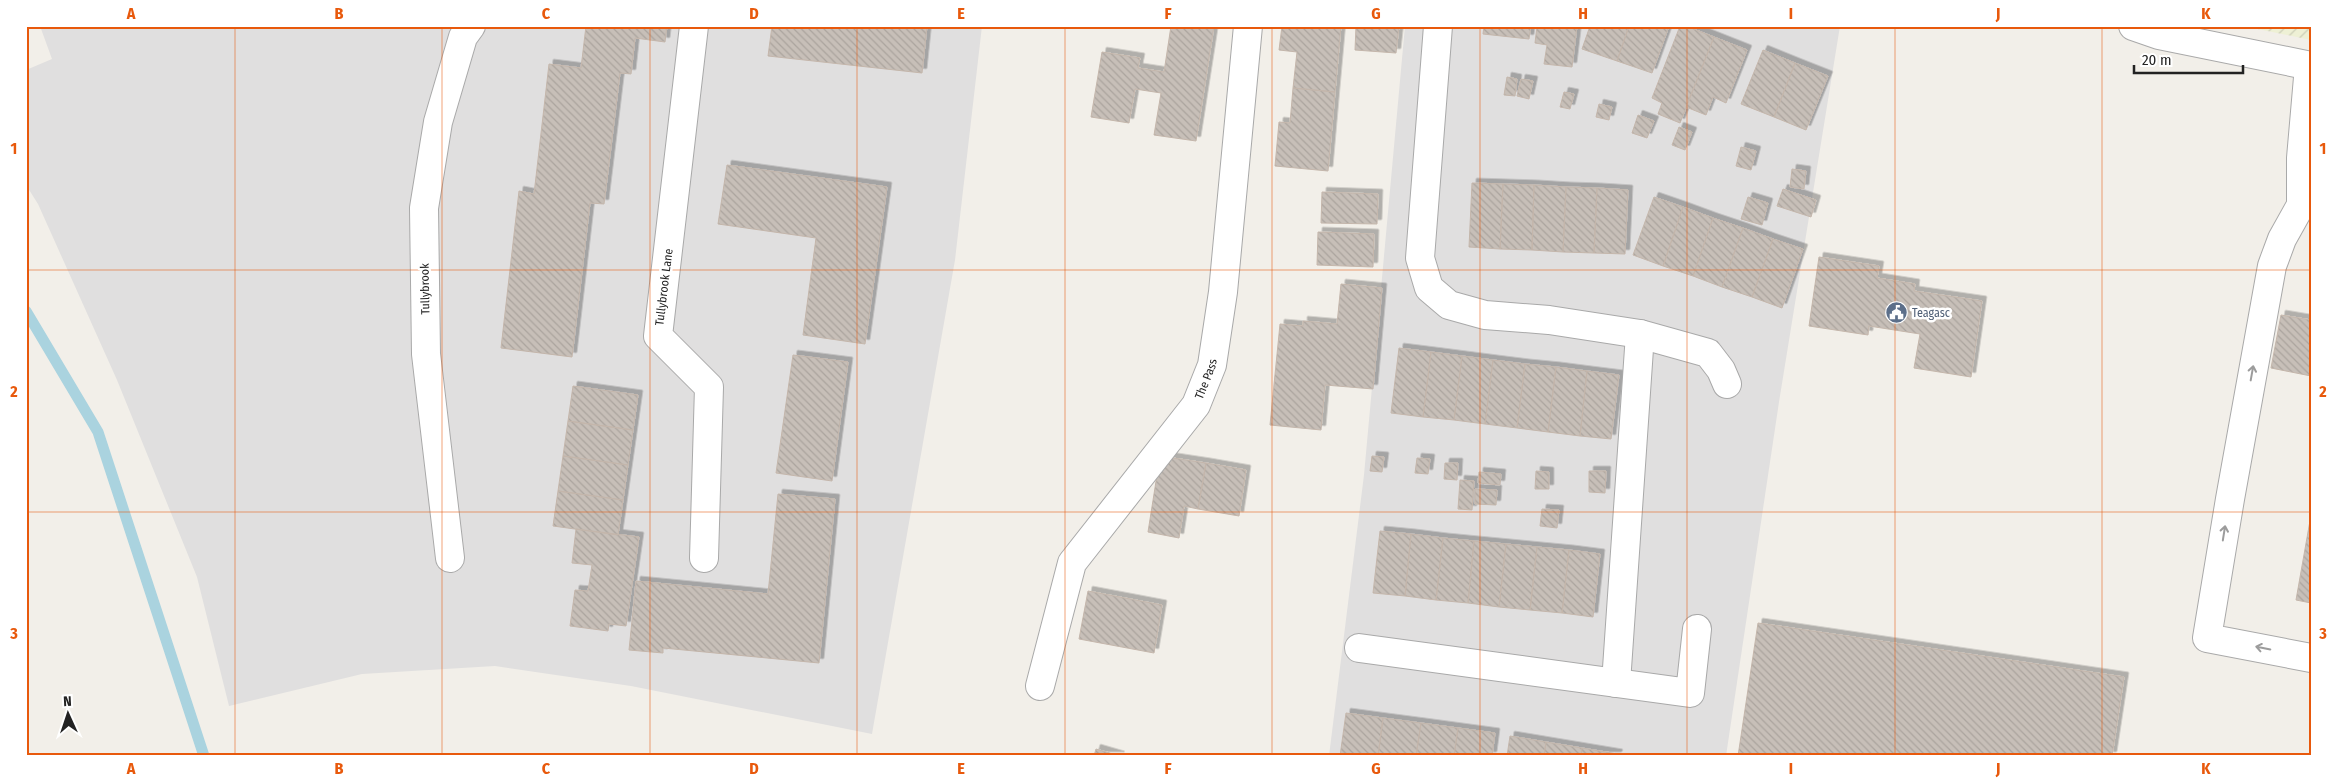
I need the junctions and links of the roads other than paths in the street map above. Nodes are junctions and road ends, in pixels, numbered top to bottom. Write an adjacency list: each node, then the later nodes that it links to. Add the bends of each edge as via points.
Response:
1 (471, 26): 10 (street, Tullybrook, via 463,37 438,122 424,208 426,354)
2 (694, 26): 11 (street, Tullybrook Lane, via 658,336 708,387)
3 (1248, 26): 16 (street, The Pass, via 1223,292 1212,365 1196,405 1072,563)
4 (1438, 26): 8 (street, via 1420,258 1429,288 1449,305 1485,315 1549,320)
5 (2133, 26): 6 (street, via 2159,35)
6 (2310, 66): 7 (street, via 2301,158)
7 (2306, 210): 14 (street, one-way to 7, via 2208,638 2272,266 2282,239)
8 (1640, 334): 9 (street, via 1708,353); 15 (street)
9 (1727, 384)
10 (450, 558)
11 (704, 558)
12 (1697, 629): 15 (street, via 1690,693)
13 (1359, 648): 15 (street)
14 (2311, 658)
15 (1616, 682)
16 (1040, 686)

